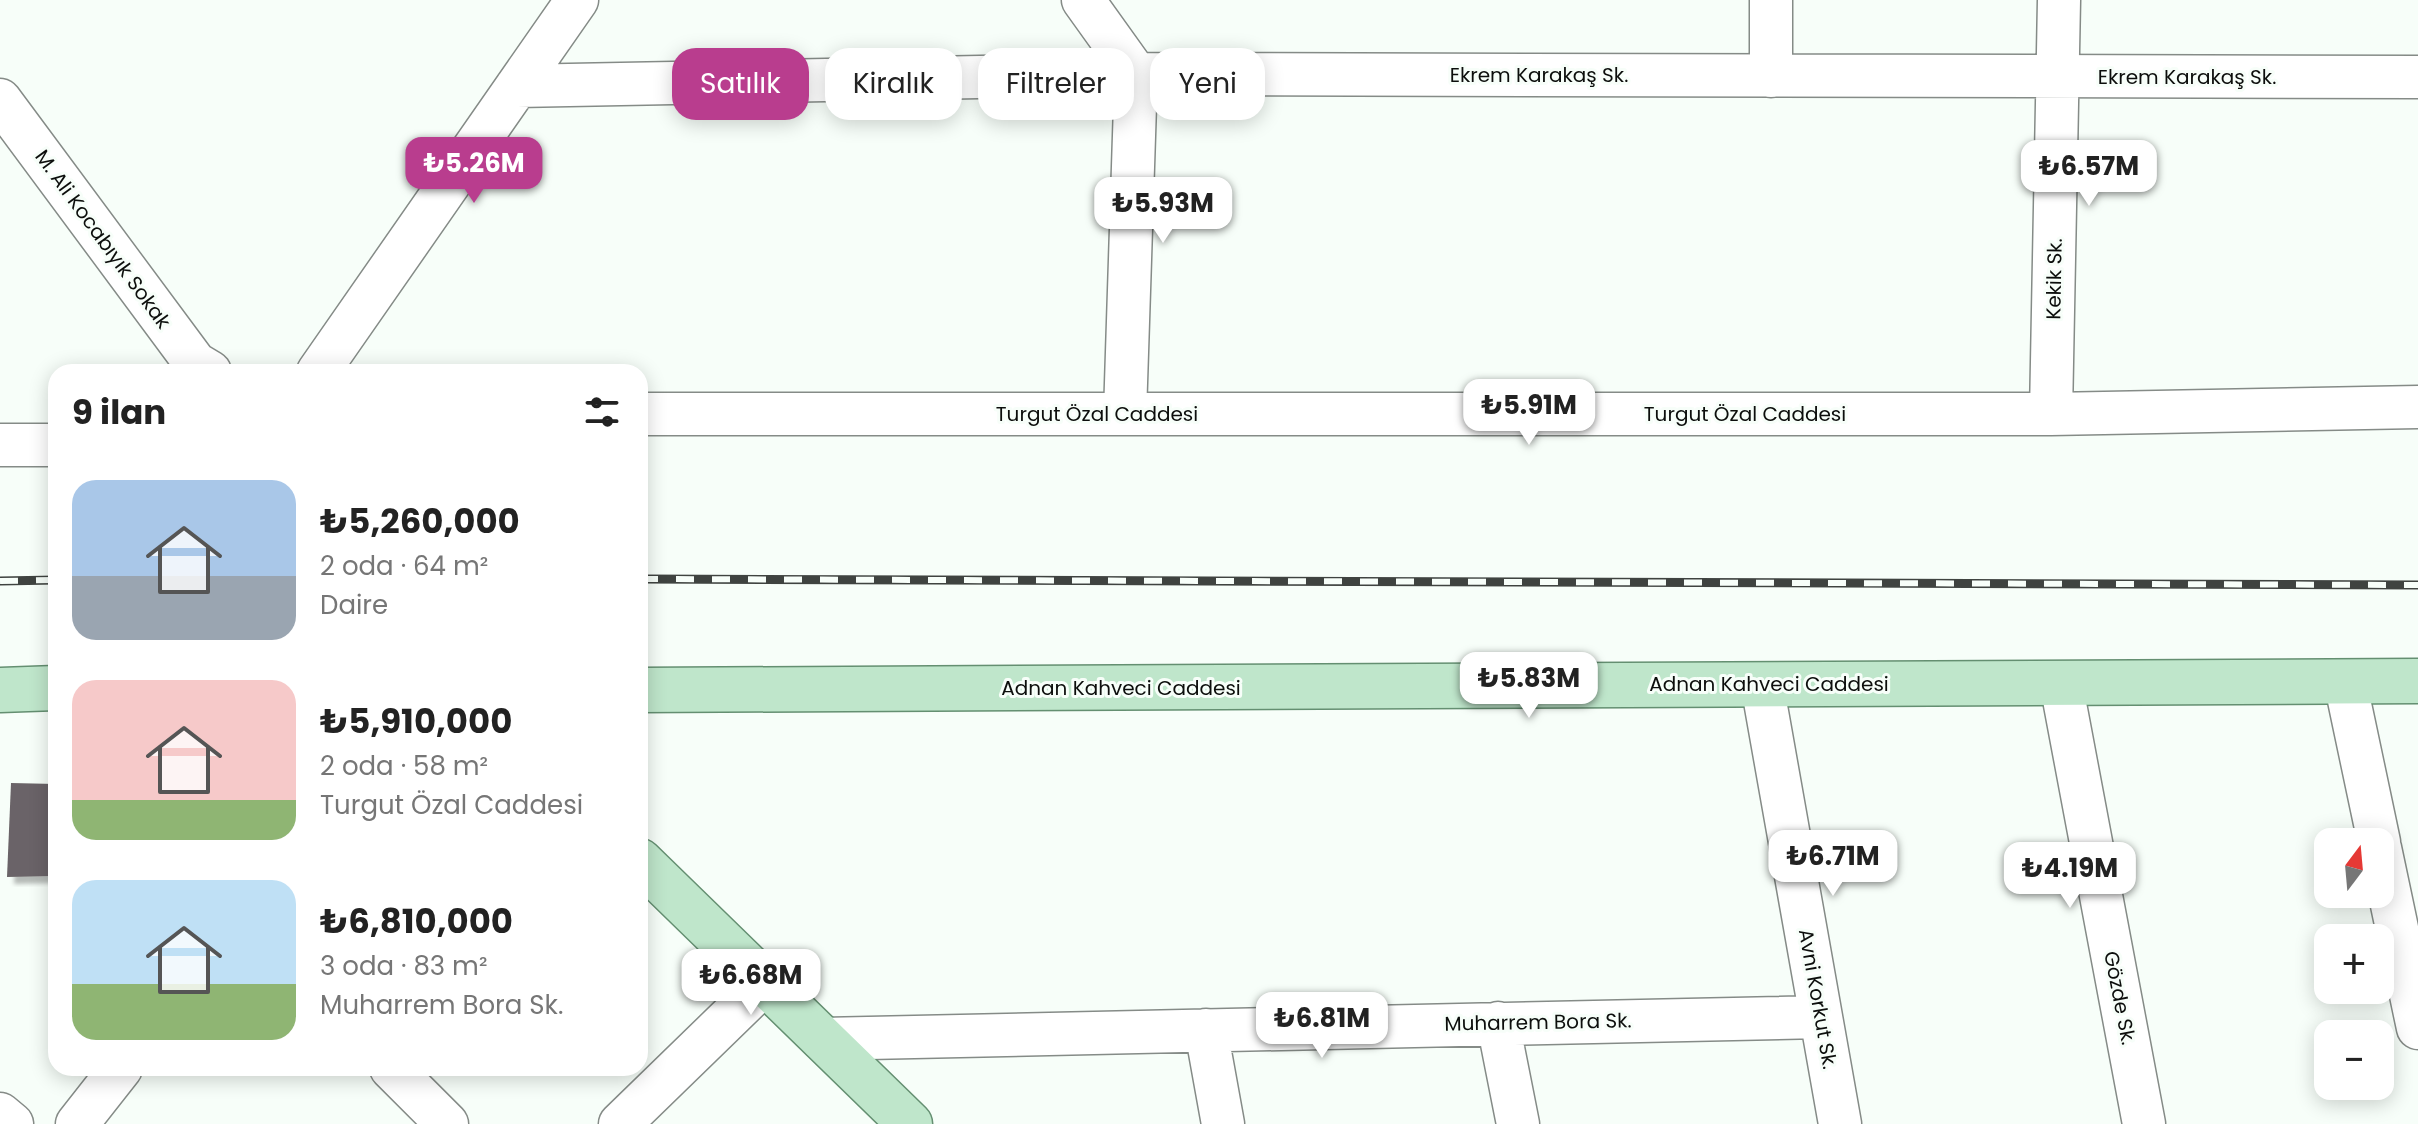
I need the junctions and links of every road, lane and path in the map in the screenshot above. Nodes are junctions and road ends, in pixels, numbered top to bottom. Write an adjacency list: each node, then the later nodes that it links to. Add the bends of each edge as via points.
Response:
1 (577, 0): 9 (street)
2 (1083, 0): 5 (street)
3 (1771, 0): 6 (street)
4 (2059, 0): 7 (street, Kekik Sk.)
5 (1136, 74): 6 (street, Ekrem Karakaş Sk.); 9 (street, Ekrem Karakaş Sk.); 15 (street)
6 (1771, 76): 7 (street, Ekrem Karakaş Sk.)
7 (2059, 77): 8 (street, Ekrem Karakaş Sk.); 16 (street, Kekik Sk.)
8 (2418, 77)
9 (517, 86): 12 (street)
10 (0, 100): 11 (street, M. Ali Kocabıyık Sokak)
11 (197, 364)
12 (324, 364)
13 (2418, 407): 16 (street, Turgut Özal Caddesi)
14 (648, 414): 15 (street, Turgut Özal Caddesi)
15 (1125, 414): 16 (street, Turgut Özal Caddesi)
16 (2051, 414)
17 (0, 445): 18 (street)
18 (48, 445)
19 (2345, 681): 20 (main road, Adnan Kahveci Caddesi); 21 (main road, Adnan Kahveci Caddesi); 26 (street)
20 (2418, 681)
21 (2061, 683): 22 (main road, Adnan Kahveci Caddesi); 46 (street, Gözde Sk.)
22 (1762, 684): 25 (main road, Adnan Kahveci Caddesi); 30 (street, Avni Korkut Sk.)
23 (48, 688): 24 (main road)
24 (0, 690)
25 (648, 690)
26 (2376, 828)
27 (648, 869): 29 (main road)
28 (2393, 908): 32 (street)
29 (765, 983): 34 (main road); 41 (street)
30 (1821, 1017): 31 (street, Muharrem Bora Sk.); 45 (street, Avni Korkut Sk.)
31 (1498, 1023): 33 (street, Muharrem Bora Sk.); 44 (street)
32 (2418, 1028)
33 (1206, 1030): 34 (street, Muharrem Bora Sk.); 43 (street)
34 (822, 1039): 42 (main road)
35 (115, 1076): 39 (street)
36 (399, 1076): 40 (street)
37 (0, 1114): 38 (street)
38 (12, 1124)
39 (77, 1124)
40 (447, 1124)
41 (620, 1124)
42 (910, 1124)
43 (1223, 1124)
44 (1518, 1124)
45 (1840, 1124)
46 (2144, 1124)

